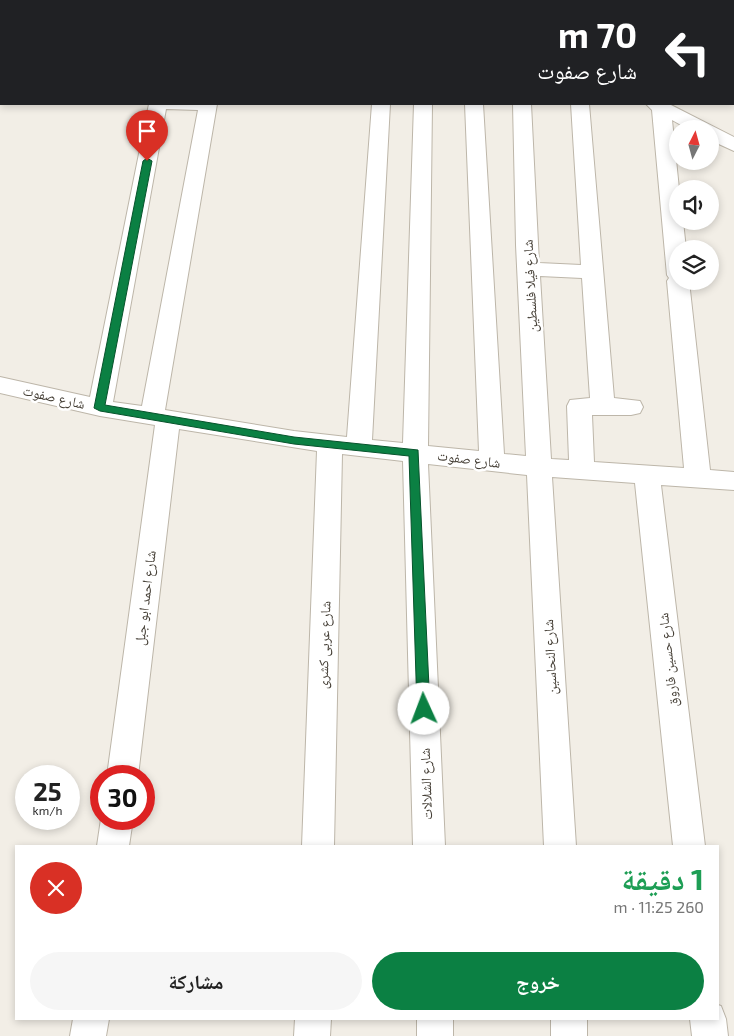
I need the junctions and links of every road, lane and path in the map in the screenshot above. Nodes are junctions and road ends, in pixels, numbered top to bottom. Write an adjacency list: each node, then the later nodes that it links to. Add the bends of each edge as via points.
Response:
1 (158, 105): 19 (street)
2 (208, 105): 20 (street, شارع احمد ابو جبل)
3 (381, 105): 22 (street)
4 (423, 105): 23 (street, شارع الشلالات)
5 (474, 105): 24 (street)
6 (522, 105): 13 (street, شارع فيلا فلسطين)
7 (580, 105): 14 (street)
8 (658, 105): 9 (street); 12 (street)
9 (686, 120)
10 (719, 137): 11 (street)
11 (734, 145)
12 (674, 240)
13 (529, 269): 14 (street); 25 (street, شارع فيلا فلسطين)
14 (594, 272): 17 (street)
15 (679, 290): 28 (street)
16 (0, 385): 19 (street, شارع صفوت)
17 (603, 406): 18 (street); 26 (street, via 578,408)
18 (631, 407)
19 (100, 408): 20 (street, شارع صفوت)
20 (160, 418): 21 (street, شارع صفوت); 30 (street, شارع احمد ابو جبل)
21 (330, 444): 22 (street, شارع صفوت); 33 (street, شارع عربى كشرى)
22 (359, 448): 23 (street, شارع صفوت)
23 (415, 453): 24 (street, شارع صفوت); 34 (street, شارع الشلالات)
24 (492, 462): 25 (street, شارع صفوت)
25 (540, 467): 26 (street, شارع صفوت); 35 (street, شارع النحاسين)
26 (582, 470): 27 (street, شارع صفوت)
27 (647, 474): 28 (street, شارع صفوت); 36 (street, شارع حسين فاروق)
28 (698, 478): 29 (street, شارع صفوت)
29 (734, 481)
30 (123, 765)
31 (115, 830): 32 (street)
32 (113, 845)
33 (318, 845)
34 (429, 845)
35 (560, 845)
36 (688, 845)
37 (91, 1020): 42 (street)
38 (313, 1020): 43 (street)
39 (435, 1020): 44 (street)
40 (568, 1020): 45 (street)
41 (708, 1020): 46 (street)
42 (88, 1036)
43 (312, 1036)
44 (435, 1036)
45 (569, 1036)
46 (710, 1036)

